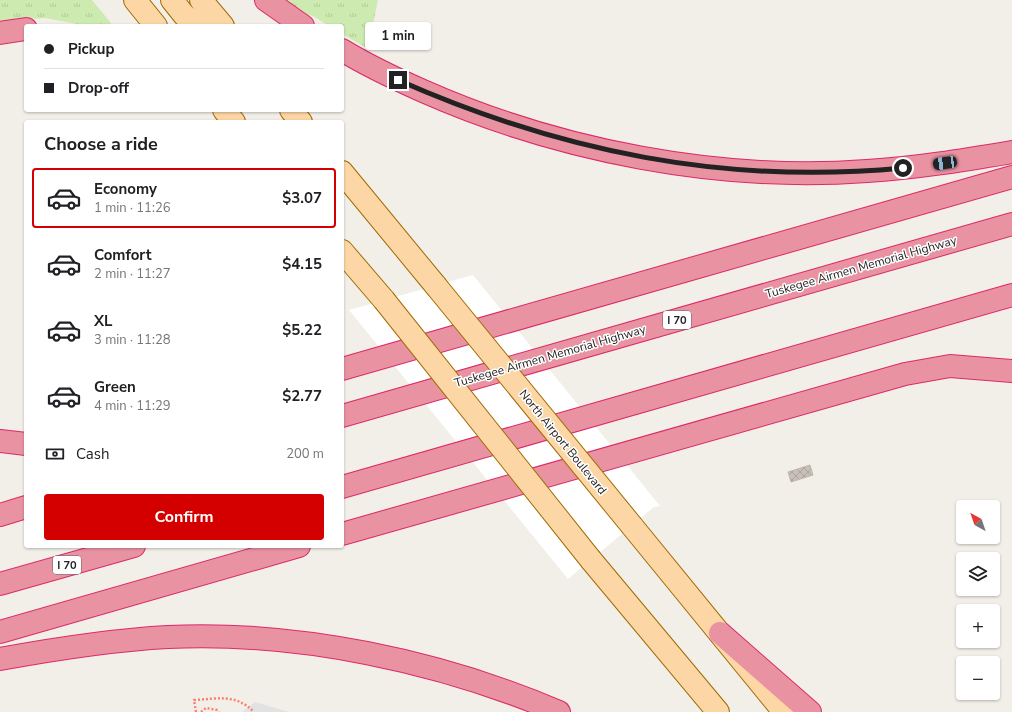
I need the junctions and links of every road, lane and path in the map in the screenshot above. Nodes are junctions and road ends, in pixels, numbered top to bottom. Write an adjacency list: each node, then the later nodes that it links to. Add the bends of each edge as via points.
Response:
1 (135, 0): 5 (main road)
2 (172, 0): 6 (main road)
3 (201, 0): 7 (main road)
4 (266, 0): 8 (highway)
5 (154, 24)
6 (195, 24)
7 (221, 24)
8 (300, 24)
9 (24, 29): 10 (highway)
10 (0, 33)
11 (344, 51): 16 (highway, via 398,80 485,116 587,146 646,158 733,169 820,173 916,167)
12 (226, 112): 14 (main road)
13 (293, 112): 15 (main road)
14 (232, 120)
15 (299, 120)
16 (1012, 152)
17 (344, 174): 35 (main road, North Airport Boulevard, bridge)
18 (1012, 178): 22 (highway)
19 (1012, 224): 24 (highway, Tuskegee Airmen Memorial Highway / I 70)
20 (344, 253): 42 (main road, bridge, via 591,560)
21 (1012, 295): 27 (highway)
22 (344, 368)
23 (1012, 371): 30 (highway, via 950,366 905,374)
24 (344, 415)
25 (0, 441): 26 (highway)
26 (24, 444)
27 (344, 486)
28 (24, 508): 29 (highway)
29 (0, 514)
30 (344, 533)
31 (127, 548): 33 (highway, I 70)
32 (292, 548): 34 (highway)
33 (0, 584)
34 (0, 632)
35 (720, 633): 43 (main road, North Airport Boulevard); 44 (highway)
36 (0, 659): 41 (highway, via 106,642 168,637 240,638 364,653 430,667)
37 (196, 712): 40 (path, via 194,700 233,698)
38 (201, 712): 39 (path, via 206,708)
39 (219, 712)
40 (254, 712)
41 (559, 712)
42 (718, 712)
43 (784, 712)
44 (810, 712)

